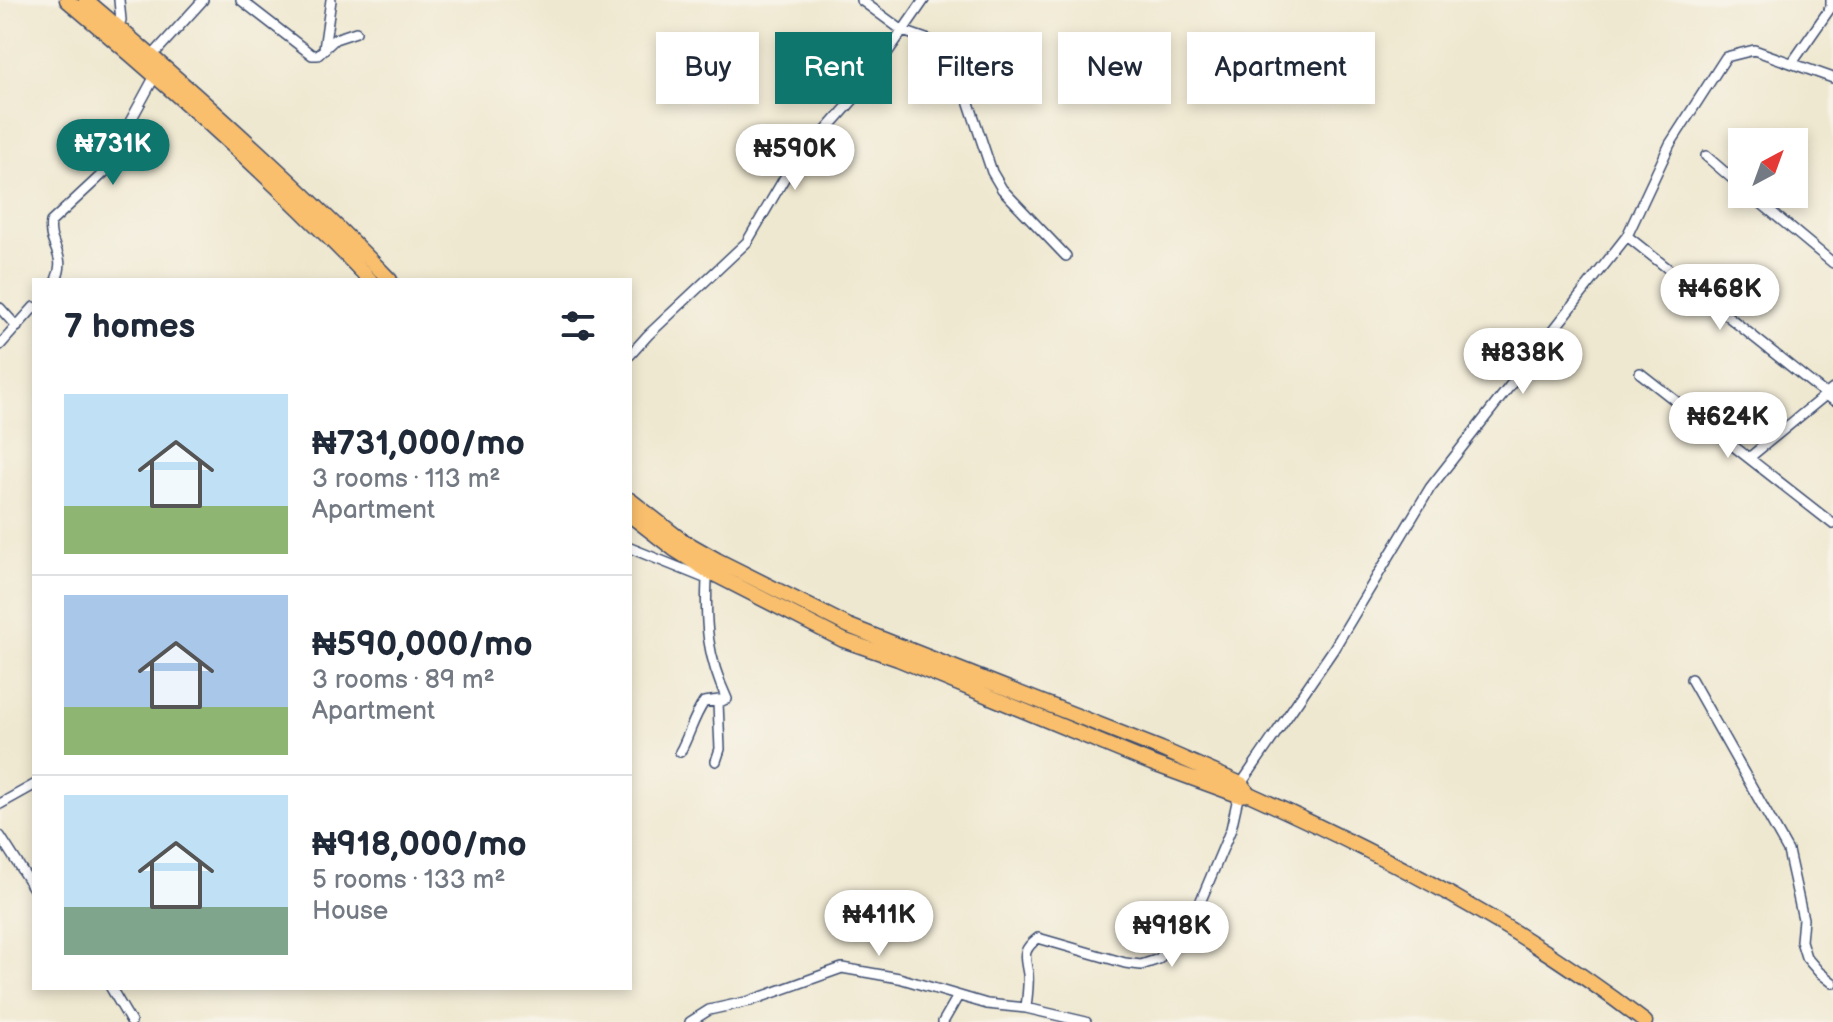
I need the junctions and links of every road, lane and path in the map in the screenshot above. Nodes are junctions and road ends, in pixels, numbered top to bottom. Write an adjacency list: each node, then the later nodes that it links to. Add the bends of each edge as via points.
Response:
1 (67, 0): 16 (main road)
2 (86, 0): 10 (main road)
3 (119, 0): 10 (street)
4 (203, 0): 14 (street)
5 (241, 0): 13 (street, via 307,52 318,55)
6 (331, 0): 13 (street)
7 (861, 0): 11 (street)
8 (924, 0): 11 (street)
9 (1831, 0): 15 (street)
10 (118, 27): 14 (main road)
11 (903, 31): 22 (street, via 946,46 992,172); 31 (street, via 860,92 785,177 747,242)
12 (356, 32): 13 (street, via 341,35)
13 (324, 49)
14 (153, 55): 26 (main road, via 328,215)
15 (1792, 63): 17 (street); 21 (street, via 1754,50 1726,57 1670,144)
16 (156, 74): 24 (street, via 125,131 124,154 51,222 49,231 61,257); 25 (main road)
17 (1833, 78)
18 (1706, 156): 19 (street)
19 (1728, 175)
20 (1766, 208): 23 (street)
21 (1627, 236): 33 (street); 45 (street, via 1430,488)
22 (1066, 256)
23 (1833, 263)
24 (57, 278)
25 (368, 278)
26 (388, 278)
27 (0, 308): 29 (street)
28 (32, 309): 29 (street)
29 (17, 327): 30 (street)
30 (0, 345)
31 (632, 353)
32 (1640, 373): 34 (street)
33 (1830, 395): 34 (street)
34 (1750, 457): 37 (street)
35 (632, 502): 45 (main road, via 680,539 849,626 1147,743)
36 (632, 517): 39 (main road)
37 (1833, 524)
38 (632, 549): 39 (street)
39 (709, 575): 41 (street, via 705,629); 45 (main road, via 843,640 1151,763)
40 (1691, 679): 49 (street, via 1788,851 1806,957)
41 (727, 699): 42 (street, via 704,702); 43 (street, via 718,703)
42 (680, 752)
43 (716, 761)
44 (32, 786): 46 (street)
45 (1243, 791): 52 (street, via 1199,905 1159,959 1125,963 1038,938 1023,960 1028,973); 57 (main road, via 1450,893)
46 (0, 804)
47 (1, 838): 48 (street)
48 (32, 886)
49 (1833, 983)
50 (112, 990): 53 (street)
51 (958, 996): 52 (street); 54 (street, via 842,968 709,1010); 55 (street)
52 (1026, 1008): 56 (street)
53 (131, 1022)
54 (690, 1022)
55 (943, 1022)
56 (1086, 1022)
57 (1645, 1022)

